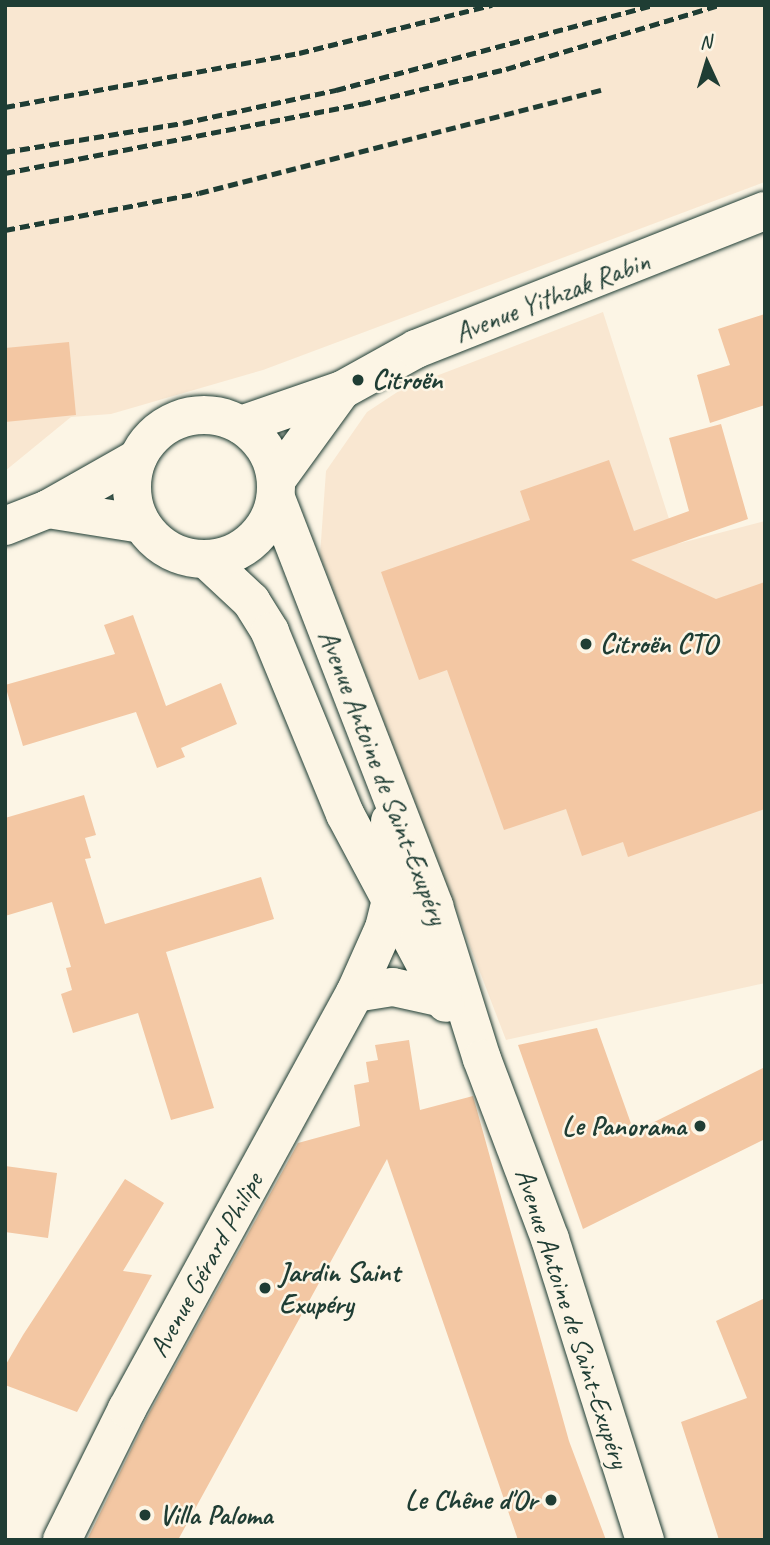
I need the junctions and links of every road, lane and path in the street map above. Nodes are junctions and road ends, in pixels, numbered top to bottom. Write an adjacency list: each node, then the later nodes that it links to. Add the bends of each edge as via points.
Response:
1 (765, 211): 2 (street, Avenue Yithzak Rabin, via 416,349)
2 (342, 390): 3 (street, Avenue Yithzak Rabin); 5 (street, Avenue Yithzak Rabin)
3 (241, 425): 4 (street, via 218,416 182,419 151,438); 5 (street, via 258,439)
4 (138, 458): 6 (street); 7 (street, via 132,481)
5 (276, 488): 9 (street, via 268,522 252,541 230,554); 10 (street, Avenue Antoine de Saint-Exupéry)
6 (48, 509): 7 (street); 8 (street)
7 (142, 524): 9 (street, via 159,543 181,555)
8 (5, 526)
9 (206, 559): 11 (street, Avenue Antoine de Saint-Exupéry, via 251,601 270,632 345,814)
10 (387, 788): 11 (street, Avenue Gérard Philipe, via 393,848); 14 (street, Avenue Antoine de Saint-Exupéry, via 434,906)
11 (391, 899): 12 (street, Avenue Gérard Philipe, via 384,928); 13 (street, Avenue Antoine de Saint-Exupéry)
12 (355, 993): 13 (street, via 393,987); 15 (street, Avenue Gérard Philipe, via 127,1409)
13 (443, 998): 14 (street, Avenue Antoine de Saint-Exupéry)
14 (482, 1059): 16 (street, Avenue Antoine de Saint-Exupéry, via 550,1239)
15 (62, 1540)
16 (645, 1540)

